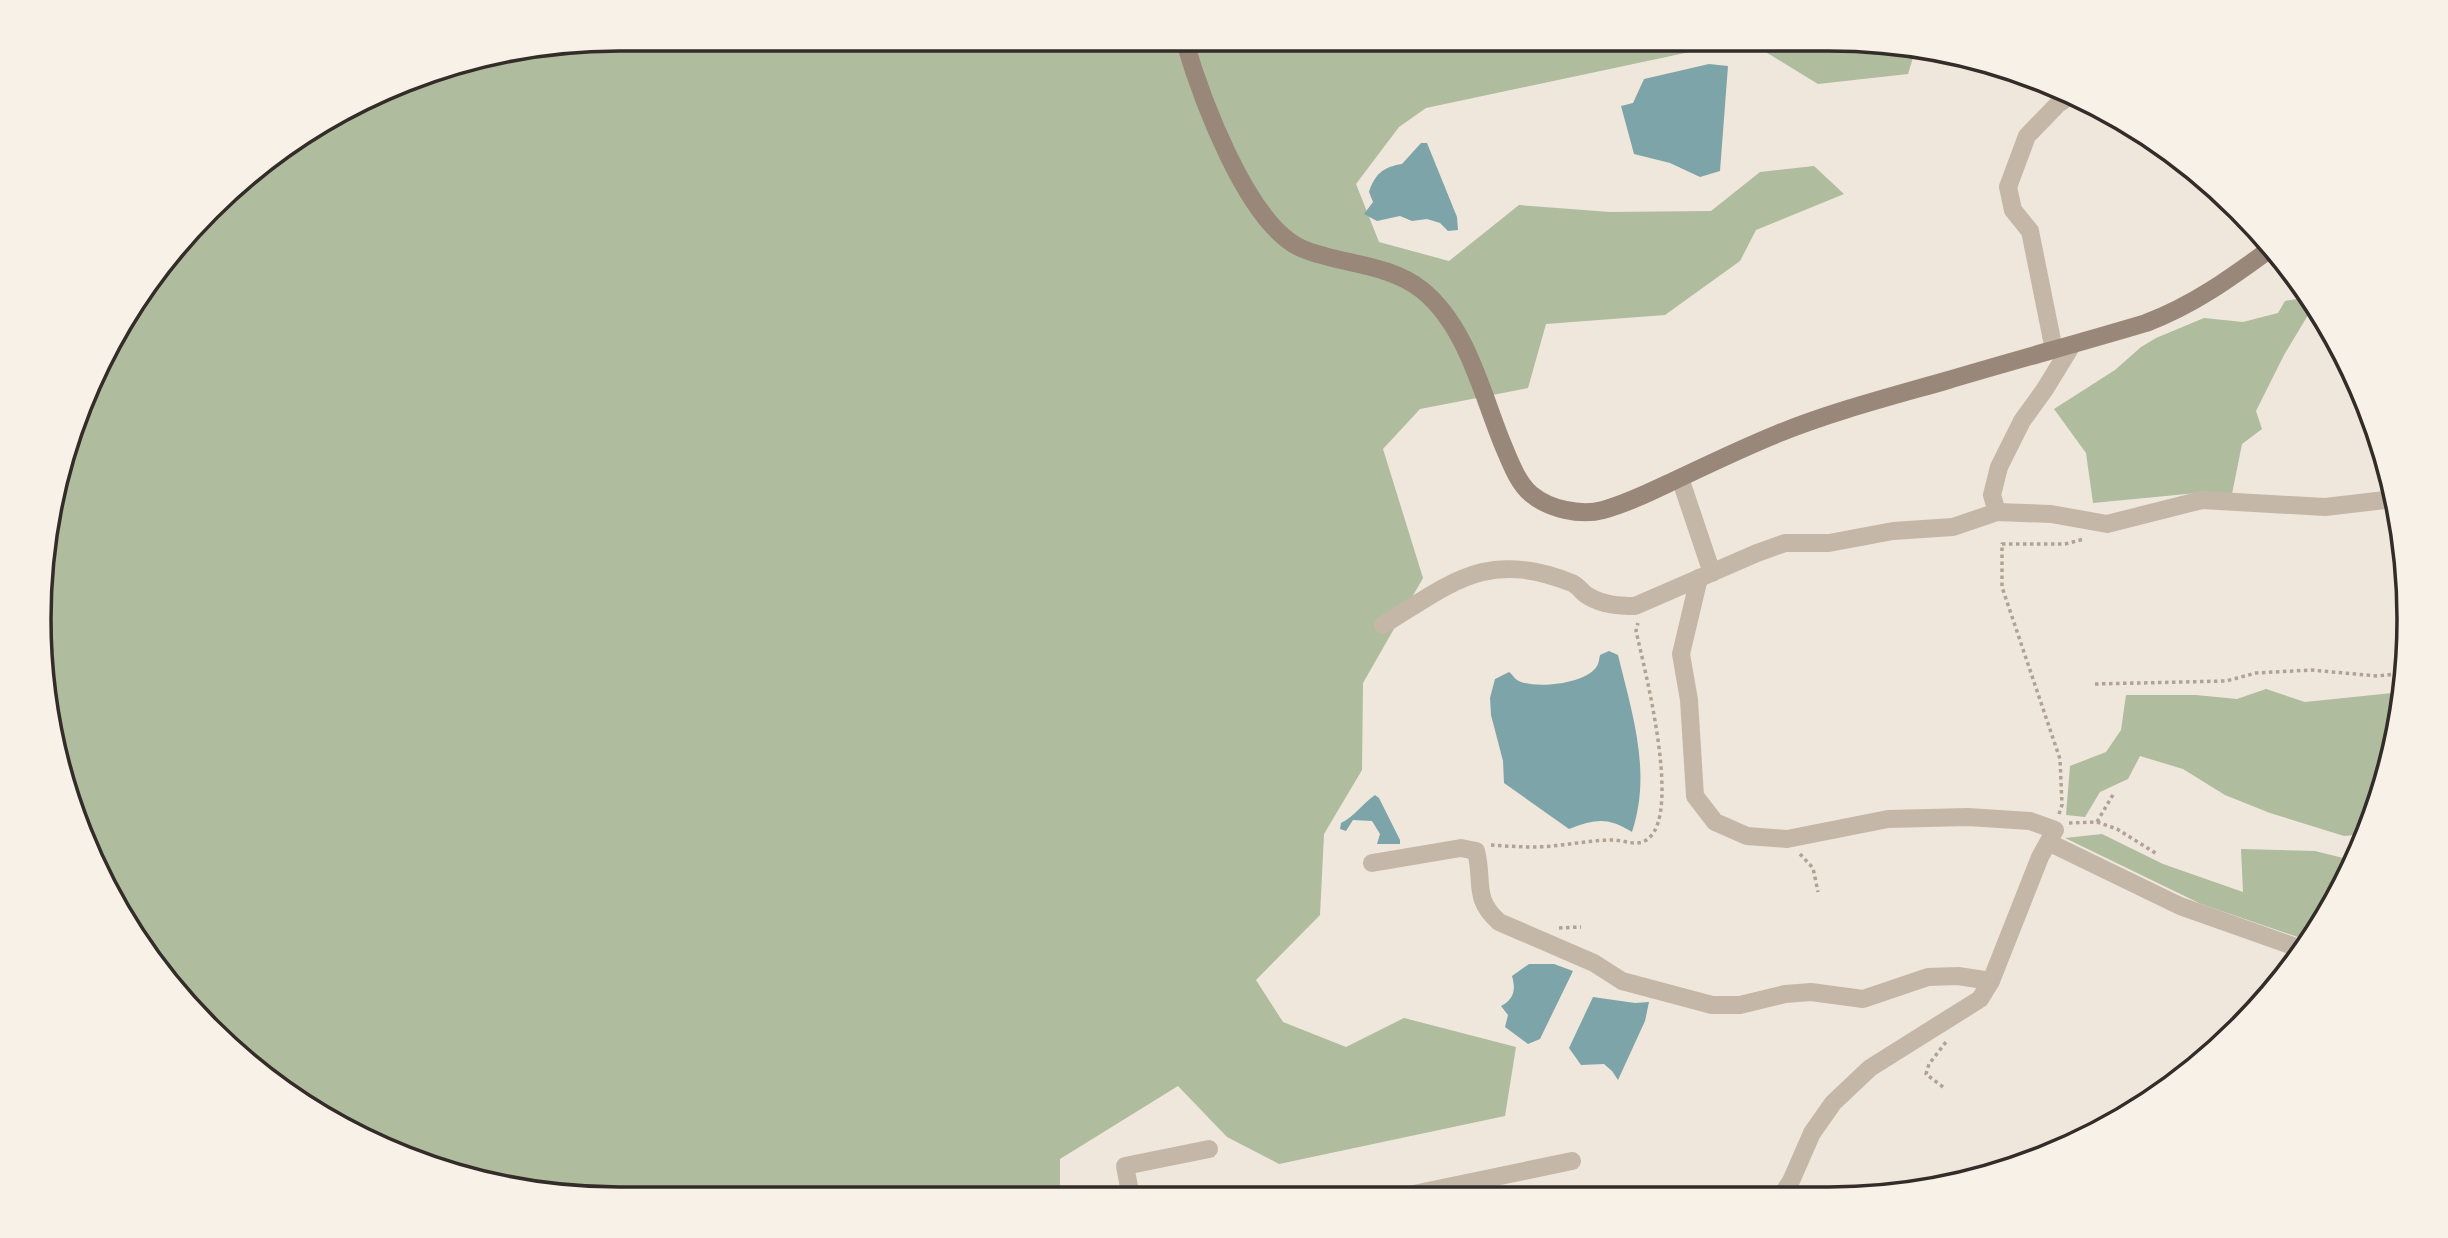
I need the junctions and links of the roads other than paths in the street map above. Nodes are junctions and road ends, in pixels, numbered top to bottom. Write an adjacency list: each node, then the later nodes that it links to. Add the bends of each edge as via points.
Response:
1 (1188, 51): 6 (street, via 1209,114 1243,181 1275,229 1301,248 1409,281 1451,319 1514,472 1529,492 1555,507 1600,511)
2 (2062, 101): 5 (street, via 2026,136 2008,187 2013,209 2029,231)
3 (2264, 254): 4 (street, via 2176,311)
4 (2072, 345): 5 (street); 8 (street, via 2022,421 1999,467 1992,495)
5 (2054, 349): 6 (street, via 1825,417)
6 (1680, 478): 9 (street)
7 (2384, 500): 8 (street, via 2325,507 2202,500 2107,524 2051,514)
8 (1997, 512): 9 (street, via 1953,527 1893,531 1829,543 1785,543)
9 (1705, 575): 10 (street, via 1635,606 1615,606 1587,596 1576,584 1529,570 1503,568 1451,583); 11 (street, via 1681,654 1695,796 1715,822 1747,836 1787,839 1888,820 1968,817 2030,821 2055,830)
10 (1383, 625)
11 (2050, 843): 13 (street, via 2180,906); 14 (street, via 2040,857)
12 (1372, 863): 14 (street, via 1461,848 1476,851 1480,894 1487,911 1499,922 1594,962 1622,981 1712,1004 1740,1005 1785,993 1811,992 1863,999 1928,977)
13 (2293, 946)
14 (1991, 981): 19 (street, via 1980,999 1870,1068 1833,1104 1812,1133)
15 (1209, 1149): 17 (street, via 1125,1167)
16 (1572, 1161): 18 (street)
17 (1129, 1187)
18 (1447, 1187)
19 (1787, 1187)

